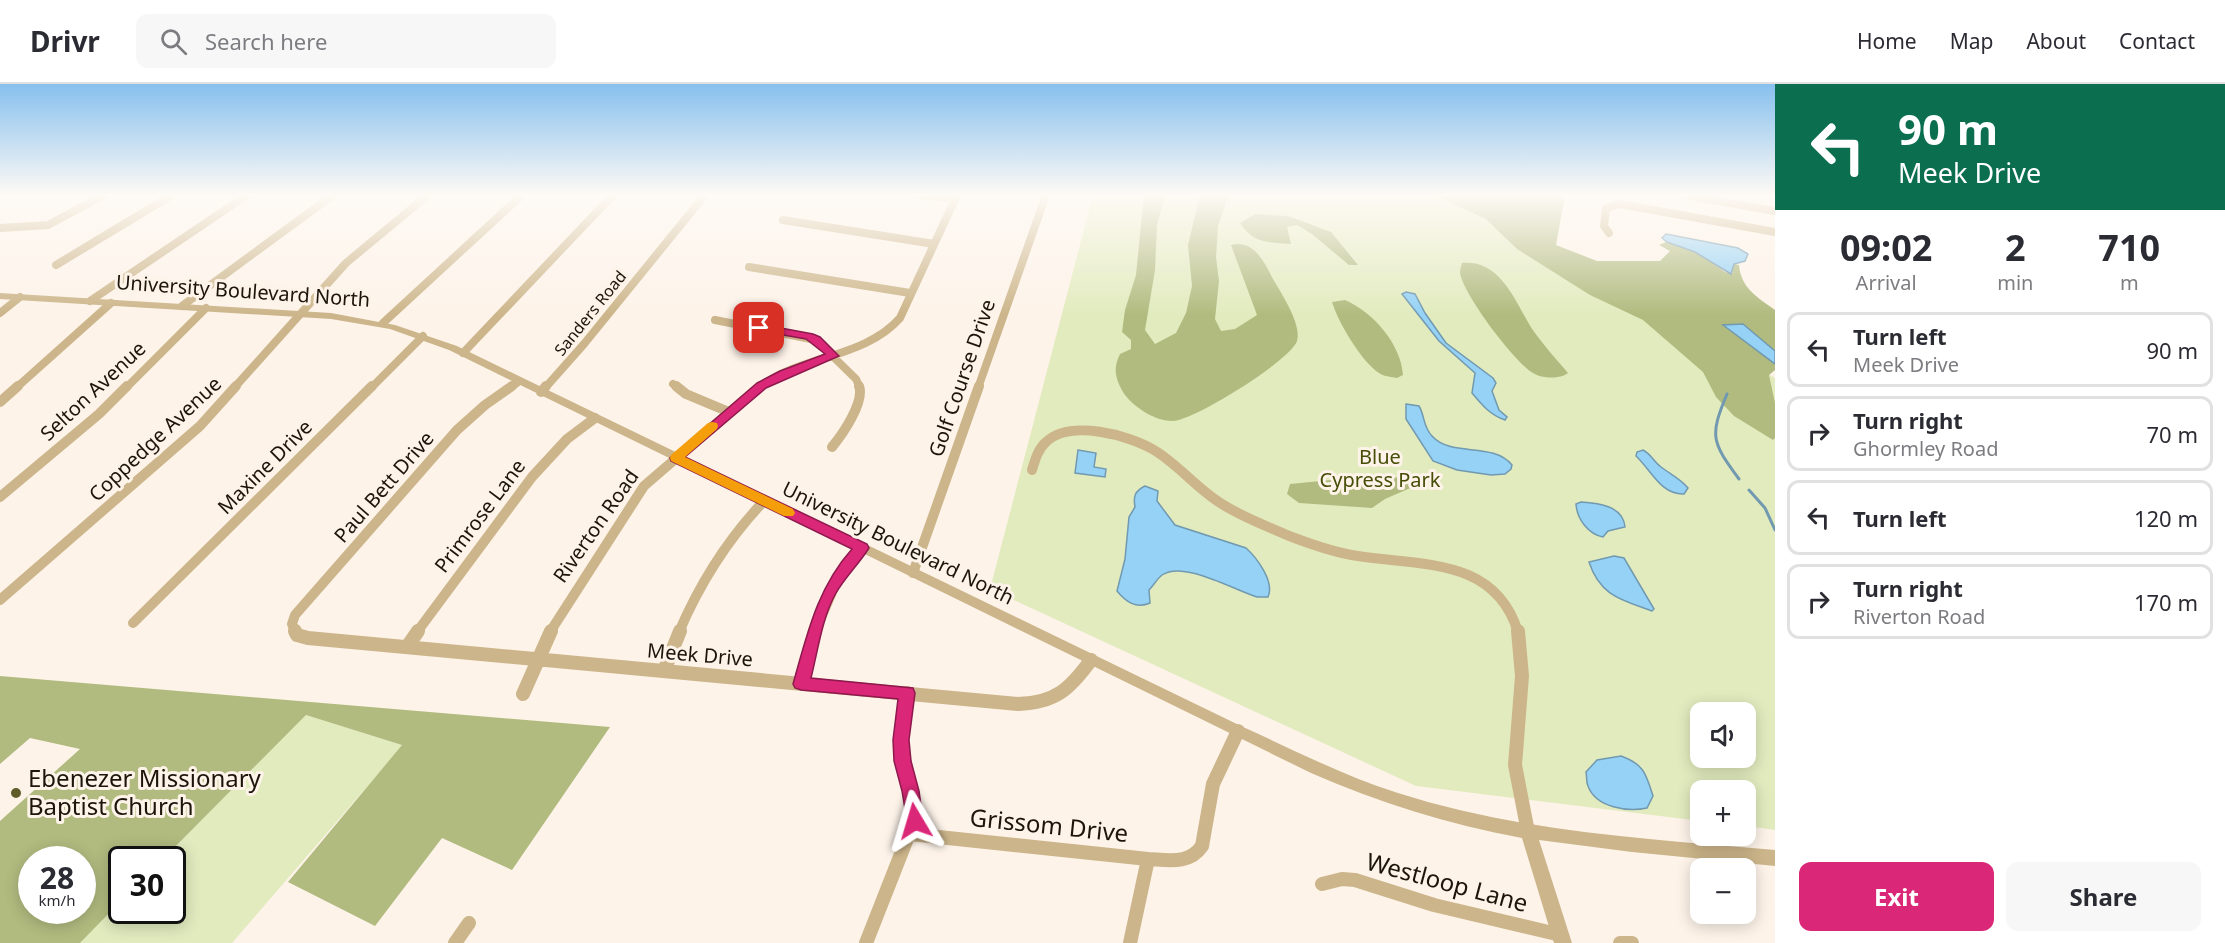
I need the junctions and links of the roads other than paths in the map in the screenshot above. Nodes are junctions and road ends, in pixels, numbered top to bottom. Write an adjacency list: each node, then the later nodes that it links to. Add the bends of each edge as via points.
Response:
1 (108, 235): 12 (street)
2 (188, 235): 17 (street)
3 (278, 235): 19 (street)
4 (380, 235): 22 (street, Coppedge Avenue, via 346,263)
5 (478, 235): 24 (street)
6 (575, 235): 26 (street)
7 (672, 235): 30 (street, Sanders Road)
8 (878, 235): 11 (street)
9 (938, 235): 11 (street, Riverton Road)
10 (1032, 235): 40 (street, Golf Course Drive)
11 (934, 244): 14 (street, Riverton Road)
12 (56, 265)
13 (750, 267): 14 (street)
14 (910, 293): 27 (street, Riverton Road, via 900,318 885,333)
15 (0, 296): 16 (street, University Boulevard North)
16 (20, 297): 17 (street, University Boulevard North); 21 (street)
17 (90, 301): 18 (street, University Boulevard North)
18 (111, 303): 19 (street, University Boulevard North); 31 (street)
19 (182, 306): 20 (street, University Boulevard North)
20 (206, 308): 22 (street, University Boulevard North); 37 (street, Selton Avenue, via 99,414)
21 (0, 313)
22 (302, 313): 24 (street, University Boulevard North); 41 (street, Coppedge Avenue, via 200,426)
23 (716, 320): 27 (street, via 809,336)
24 (383, 323): 25 (street, University Boulevard North)
25 (423, 336): 26 (street, University Boulevard North); 42 (street, Maxine Drive)
26 (463, 353): 28 (street, University Boulevard North)
27 (833, 356): 32 (street, Riverton Road, via 773,379); 34 (street, via 856,379 861,395 844,432)
28 (518, 382): 30 (street, University Boulevard North); 43 (street, Paul Bett Drive, via 457,430 295,615)
29 (673, 384): 32 (street, via 686,394)
30 (541, 392): 33 (street, University Boulevard North)
31 (0, 402)
32 (729, 412): 35 (street, Riverton Road)
33 (594, 418): 35 (street, University Boulevard North); 44 (street, Primrose Lane, via 543,463)
34 (832, 447)
35 (676, 458): 38 (street, University Boulevard North); 45 (street, Riverton Road, via 644,486 566,605)
36 (1032, 470): 52 (street, via 1038,451 1050,438 1076,432 1124,437 1155,451 1221,503 1281,532 1354,555 1453,569 1492,589 1510,610 1520,636 1516,774)
37 (0, 497)
38 (765, 501): 39 (street, University Boulevard North); 47 (street, via 716,558 690,607)
39 (862, 548): 40 (street, University Boulevard North); 48 (street, via 829,592)
40 (913, 573): 46 (street, University Boulevard North)
41 (0, 600)
42 (133, 623)
43 (292, 629): 44 (street, Meek Drive, via 308,638)
44 (407, 647): 45 (street, Meek Drive)
45 (538, 659): 47 (street, Meek Drive); 50 (street, Riverton Road)
46 (1091, 660): 49 (street, Meek Drive, via 1068,689 1037,703); 51 (street, University Boulevard North)
47 (664, 671): 48 (street, Meek Drive)
48 (801, 684): 49 (street, Meek Drive)
49 (907, 693): 53 (street, via 901,740 914,810)
50 (523, 694)
51 (1238, 731): 52 (street, University Boulevard North, via 1335,777 1398,800); 55 (street, Grissom Drive, via 1213,784 1199,851 1183,860)
52 (1528, 832): 54 (street, University Boulevard North); 58 (street)
53 (910, 834): 55 (street, Grissom Drive); 60 (street)
54 (1775, 858)
55 (1148, 859): 61 (street)
56 (1322, 884): 58 (street, Westloop Lane, via 1355,880)
57 (469, 923): 59 (street)
58 (1562, 939)
59 (455, 943)
60 (866, 943)
61 (1130, 943)

